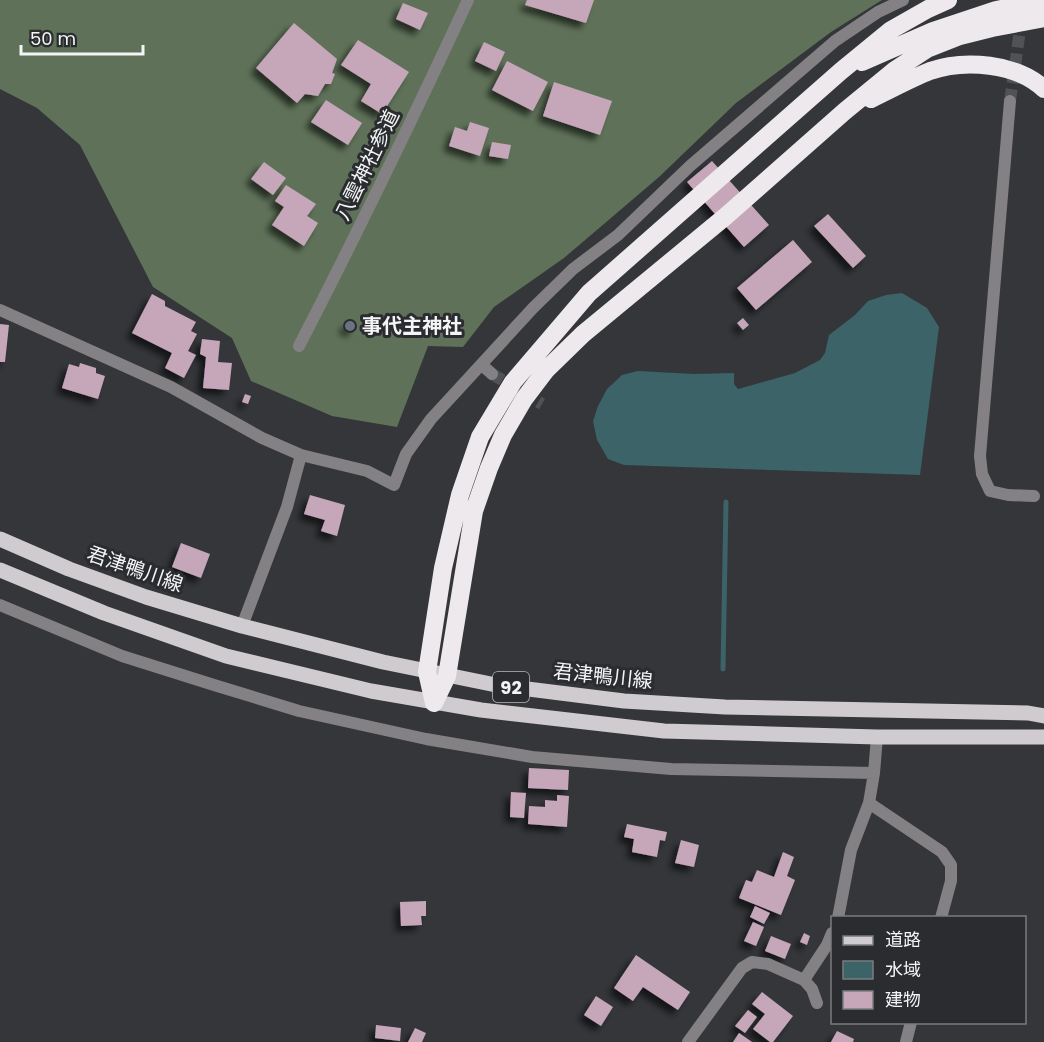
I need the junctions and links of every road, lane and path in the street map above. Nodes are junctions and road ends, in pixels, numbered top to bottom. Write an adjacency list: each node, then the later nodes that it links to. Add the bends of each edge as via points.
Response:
1 (468, 0): 11 (street, 八雲神社参道)
2 (903, 0): 12 (street, via 835,41 533,308 487,369 431,419 406,454 394,485 367,471)
3 (948, 0): 6 (highway, via 891,30)
4 (1044, 1): 6 (highway, via 996,10 933,31)
5 (1044, 18): 9 (highway, via 992,27 927,50)
6 (841, 71): 18 (highway, via 589,293 513,382 480,437 460,495 442,568)
7 (1044, 89): 9 (highway, via 1020,73 997,66 965,64 931,71)
8 (1010, 101): 13 (street, via 980,456 982,474 990,491)
9 (844, 111): 19 (highway, via 726,216 583,334 546,370 524,399 503,435 474,511)
10 (0, 310): 12 (street, via 171,387 262,438)
11 (298, 346)
12 (301, 455): 17 (street, via 287,507)
13 (1034, 496)
14 (0, 539): 17 (main road, 君津鴨川線 / 92, via 146,597)
15 (0, 570): 20 (main road, 92, via 104,614 226,656)
16 (0, 605): 24 (street, via 122,656 214,685 299,711 426,739 532,757 671,769)
17 (242, 626): 18 (main road, 君津鴨川線 / 92)
18 (428, 672): 19 (main road, 君津鴨川線 / 92); 20 (highway)
19 (447, 676): 20 (highway); 21 (main road, 君津鴨川線 / 92, via 496,686 624,701)
20 (434, 703): 22 (main road, 92, via 664,731)
21 (1044, 716)
22 (877, 737): 23 (main road, 92); 24 (street)
23 (1044, 737)
24 (874, 773): 25 (street)
25 (869, 804): 26 (street, via 850,849); 27 (street, via 942,852 951,865)
26 (838, 916)
27 (942, 916)
28 (831, 935): 29 (street)
29 (804, 980): 30 (street); 32 (street, via 768,964 752,962 742,968)
30 (817, 1003)
31 (911, 1024): 33 (street)
32 (688, 1042)
33 (906, 1042)

